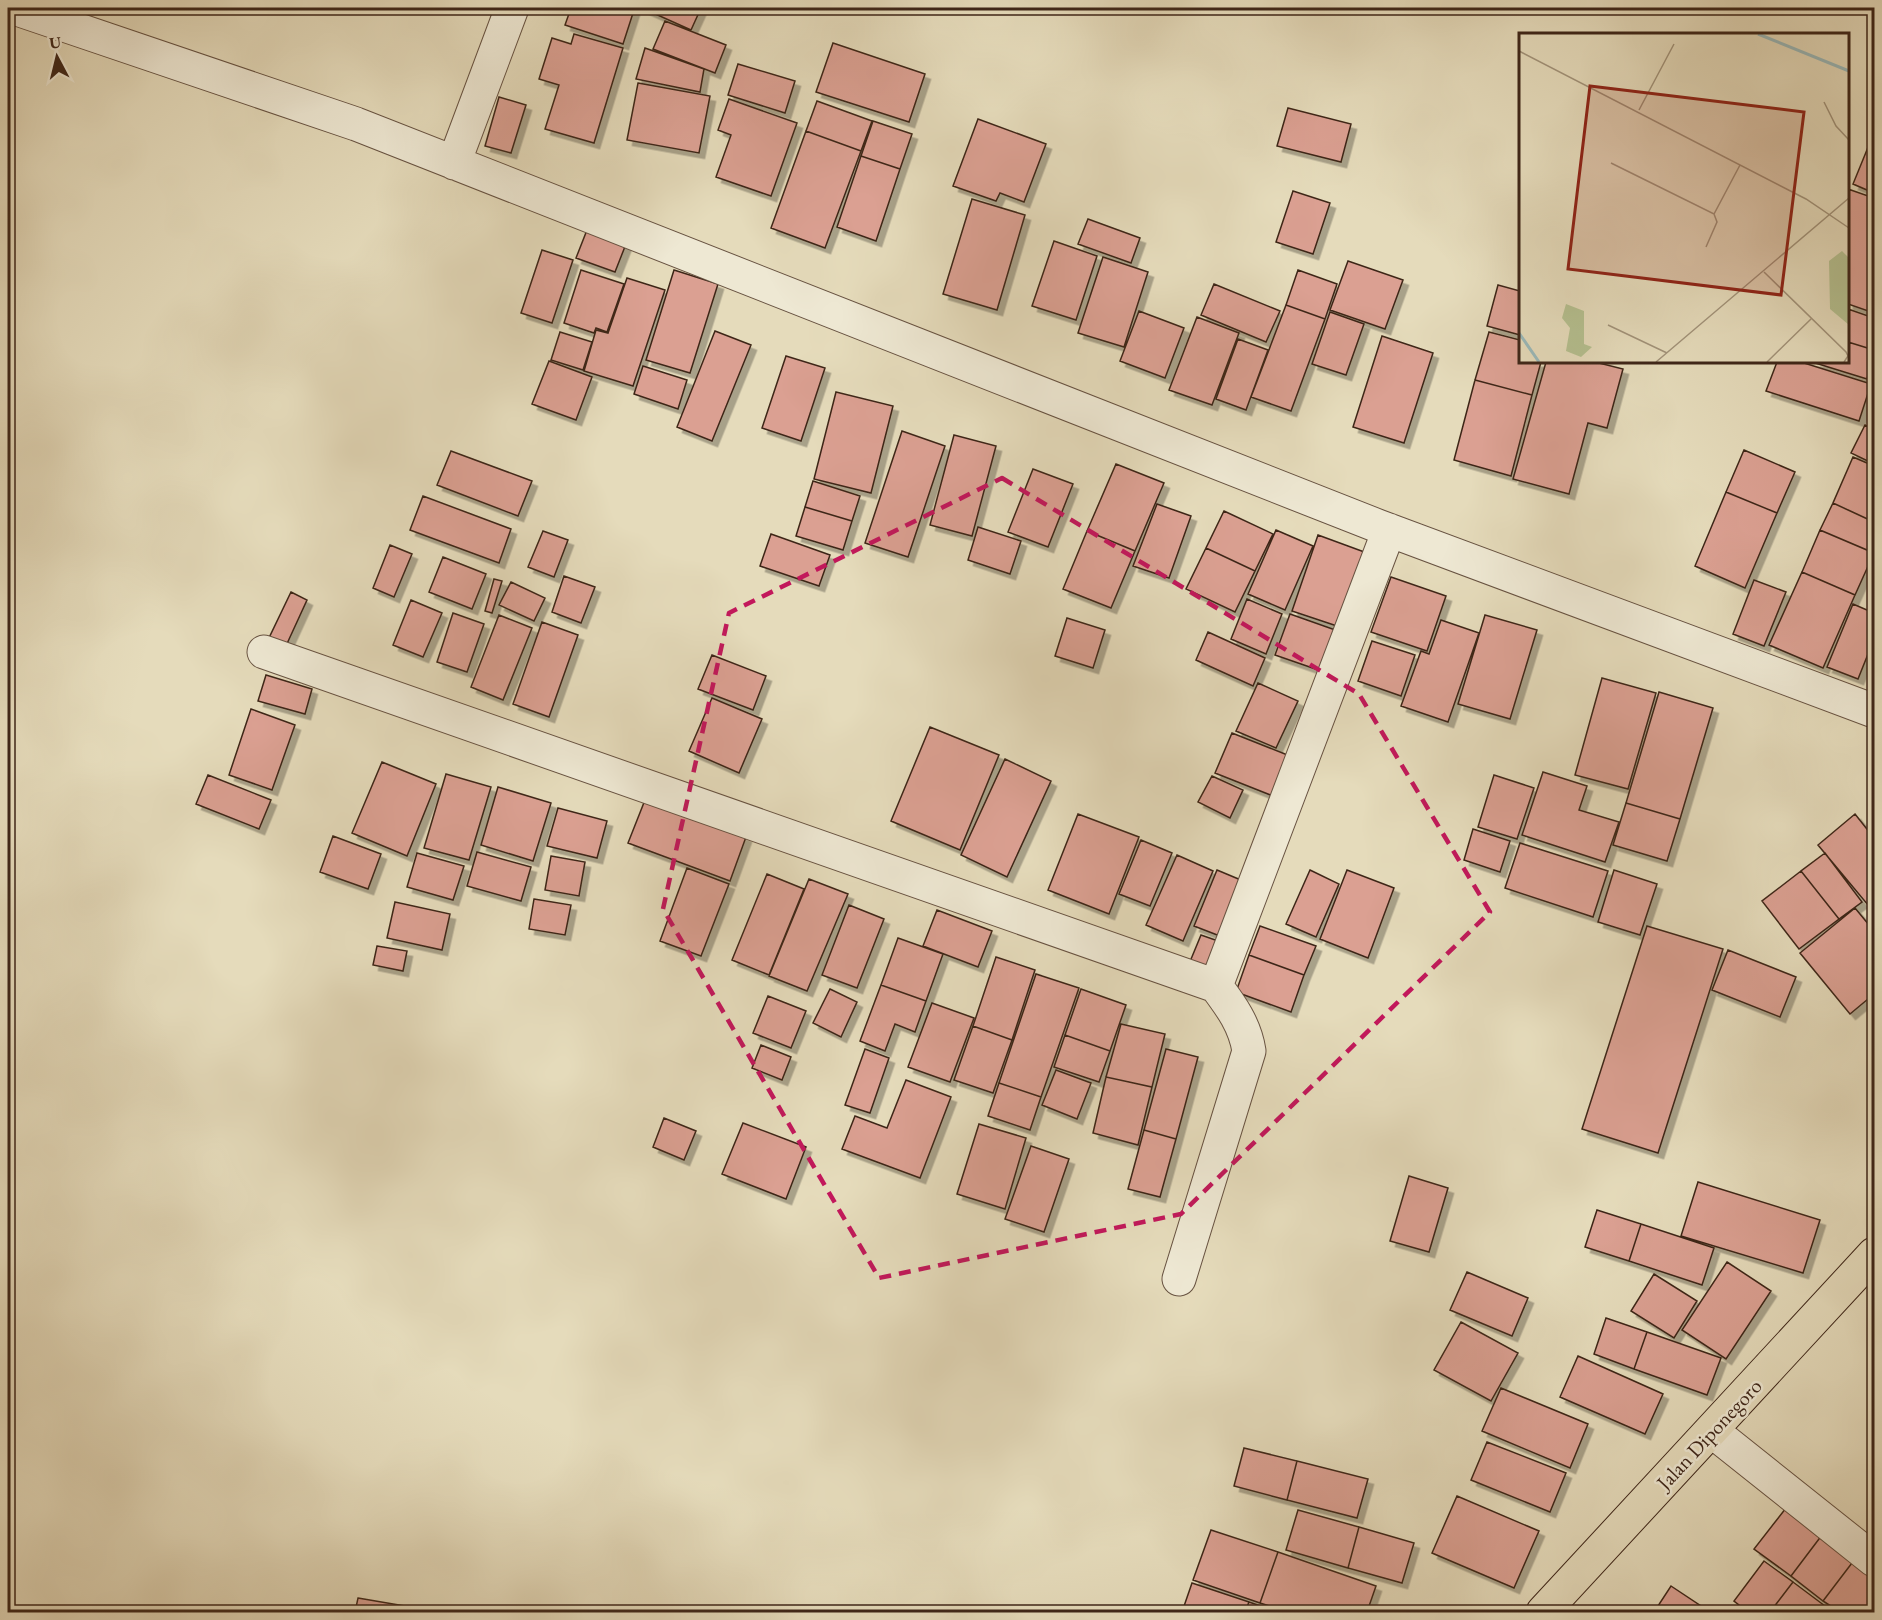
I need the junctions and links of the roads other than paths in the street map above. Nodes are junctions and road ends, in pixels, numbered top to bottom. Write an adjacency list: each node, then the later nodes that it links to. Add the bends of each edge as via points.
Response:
1 (14, 8): 3 (street, via 345,120)
2 (512, 8): 3 (street)
3 (454, 163): 4 (street)
4 (1389, 530): 6 (street); 7 (street)
5 (264, 652): 7 (street)
6 (1875, 711)
7 (1216, 986): 9 (street, via 1247,1033 1249,1051)
8 (1875, 1254): 10 (main road, Jalan Diponegoro)
9 (1179, 1279)
10 (1712, 1431): 11 (street); 12 (main road, Jalan Diponegoro)
11 (1875, 1560)
12 (1543, 1612)

